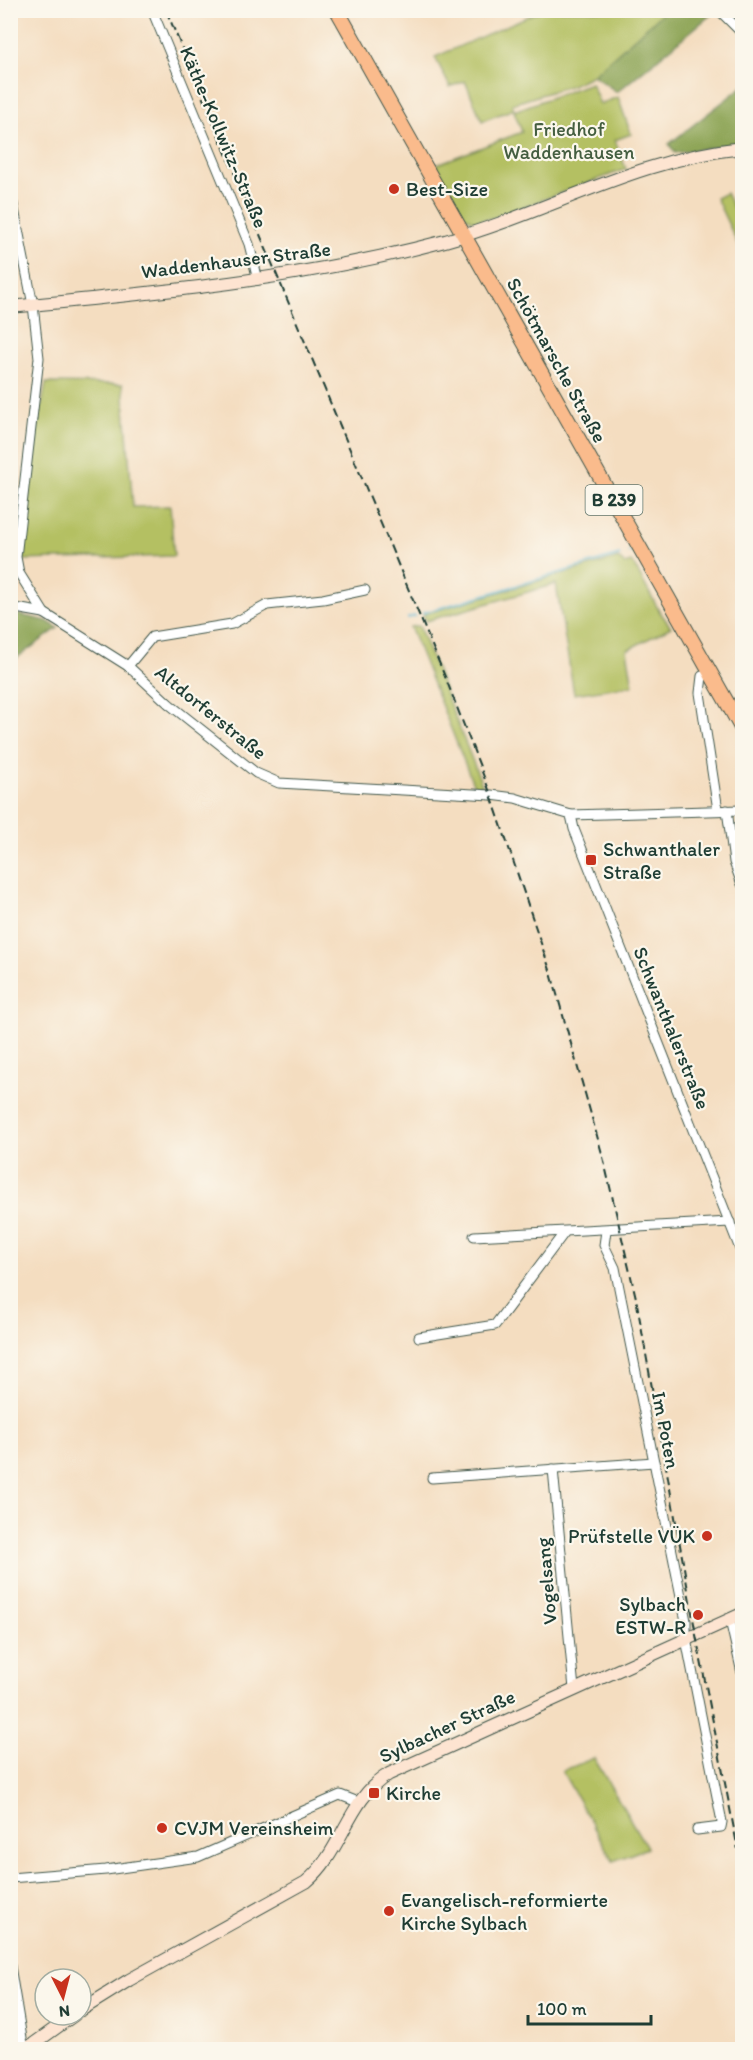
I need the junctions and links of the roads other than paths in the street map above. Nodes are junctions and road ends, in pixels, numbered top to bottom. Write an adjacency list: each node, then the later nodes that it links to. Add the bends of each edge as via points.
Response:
1 (152, 10): 10 (street, Käthe-Kollwitz-Straße, via 249,244)
2 (337, 10): 7 (main road, Schötmarsche Straße / B 239)
3 (719, 10): 4 (street)
4 (742, 33)
5 (742, 148): 7 (main road, Waddenhauser Straße, via 645,167)
6 (10, 189): 8 (street, Altdorferstraße)
7 (464, 235): 10 (main road, Waddenhauser Straße, via 352,264); 18 (main road, Schötmarsche Straße / B 239)
8 (22, 251): 9 (street); 11 (street, Altdorferstraße)
9 (10, 253)
10 (258, 280): 11 (main road, Waddenhauser Straße)
11 (33, 305): 12 (main road, Waddenhauser Straße); 15 (street, Altdorferstraße, via 39,358 16,556 19,573)
12 (10, 307)
13 (365, 590): 16 (street, via 267,605 232,624 152,637)
14 (10, 607): 15 (street)
15 (44, 614): 16 (street, Altdorferstraße)
16 (128, 666): 21 (street, Altdorferstraße, via 169,704 267,779 279,783 491,795)
17 (702, 675): 19 (street, via 700,693)
18 (742, 729)
19 (723, 810): 20 (street, Altdorferstraße); 21 (street, Altdorferstraße); 22 (street)
20 (742, 810)
21 (571, 815): 23 (street, Schwanthalerstraße)
22 (742, 884)
23 (730, 1222): 24 (street); 27 (street, Schwanthalerstraße)
24 (606, 1231): 25 (street); 29 (street, Im Poten, via 604,1245 615,1268)
25 (564, 1233): 26 (street); 28 (street, via 495,1325)
26 (474, 1236)
27 (742, 1254)
28 (419, 1337)
29 (654, 1462): 30 (street); 34 (street, Im Poten, via 686,1621)
30 (553, 1469): 31 (street); 36 (street, Vogelsang)
31 (432, 1478)
32 (742, 1614): 33 (main road, Sylbacher Straße)
33 (730, 1620): 34 (main road, Sylbacher Straße); 35 (street)
34 (686, 1639): 36 (main road, Sylbacher Straße); 38 (street, via 722,1822 721,1827)
35 (742, 1673)
36 (574, 1689): 37 (main road, Sylbacher Straße, via 389,1774)
37 (358, 1802): 39 (street, via 340,1795 198,1857); 41 (main road, Sylbacher Straße, via 327,1860 306,1882)
38 (697, 1830)
39 (10, 1878)
40 (10, 1966): 43 (street)
41 (93, 2002)
42 (57, 2027): 43 (main road)
43 (25, 2049)

